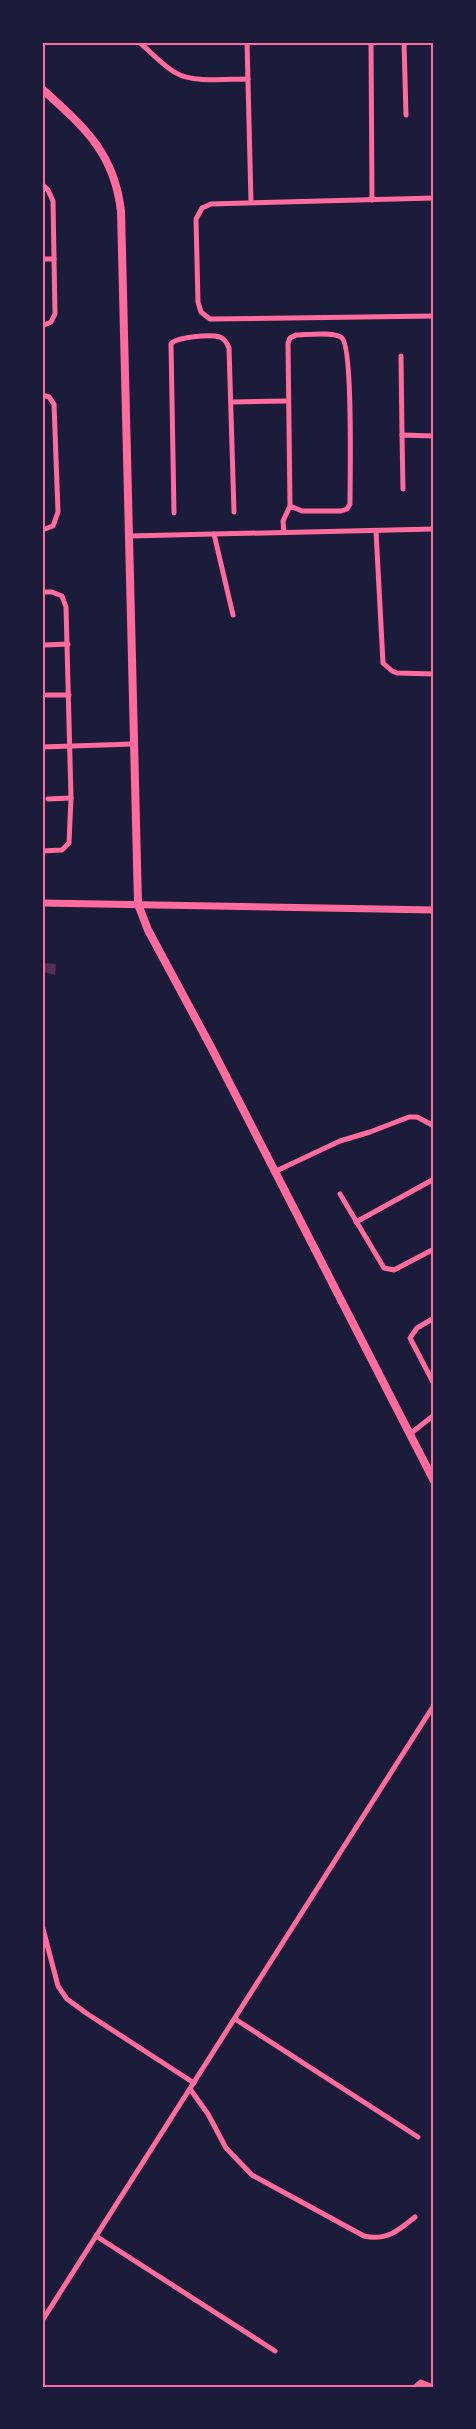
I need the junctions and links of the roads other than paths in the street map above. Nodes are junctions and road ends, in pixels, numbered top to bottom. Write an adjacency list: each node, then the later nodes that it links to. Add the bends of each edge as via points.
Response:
1 (139, 42): 5 (street, via 181,76)
2 (247, 42): 5 (street)
3 (371, 42): 10 (street)
4 (404, 42): 7 (street)
5 (248, 79): 11 (street)
6 (42, 89): 31 (main road, via 96,142 110,166 120,200)
7 (406, 114)
8 (42, 184): 13 (street, via 52,201)
9 (434, 198): 10 (street)
10 (372, 200): 11 (street)
11 (251, 202): 14 (street, via 211,204 202,208 196,219 198,302 205,316 216,320)
12 (42, 259): 13 (street)
13 (54, 259): 15 (street, via 55,314 51,322)
14 (434, 316)
15 (42, 326)
16 (401, 356): 20 (street)
17 (42, 395): 27 (street, via 54,404 58,512 53,526)
18 (288, 401): 19 (street); 23 (street); 23 (street, via 290,338 336,334 341,337 347,349 350,504 341,511 302,511)
19 (232, 402): 24 (street); 25 (street, via 226,341 216,336 172,341)
20 (402, 435): 21 (street); 22 (street)
21 (434, 436)
22 (403, 489)
23 (290, 506): 29 (street)
24 (234, 512)
25 (174, 513)
26 (434, 529): 28 (street)
27 (42, 530)
28 (376, 531): 29 (street); 36 (street, via 383,663 397,673)
29 (284, 532): 30 (street)
30 (214, 534): 31 (street); 33 (street)
31 (129, 536): 39 (main road)
32 (42, 592): 34 (street, via 57,593 65,601)
33 (233, 615)
34 (68, 644): 35 (street); 38 (street)
35 (45, 645)
36 (434, 674)
37 (47, 695): 38 (street)
38 (69, 695): 41 (street)
39 (133, 744): 41 (street); 46 (main road)
40 (42, 747): 41 (street)
41 (69, 747): 43 (street)
42 (48, 798): 43 (street)
43 (71, 798): 44 (street, via 69,843 62,850)
44 (42, 851)
45 (42, 903): 46 (street)
46 (138, 904): 47 (street); 49 (main road)
47 (434, 910)
48 (434, 1126): 49 (street, via 409,1117 344,1140)
49 (274, 1172): 57 (main road)
50 (434, 1179): 52 (street)
51 (340, 1194): 52 (street)
52 (356, 1222): 53 (street, via 387,1270)
53 (434, 1249)
54 (434, 1318): 55 (street, via 417,1328 410,1338)
55 (434, 1384)
56 (434, 1415): 57 (street)
57 (410, 1434): 58 (main road)
58 (434, 1481)
59 (434, 1705): 61 (street)
60 (42, 1925): 62 (street, via 58,1986 67,1999)
61 (234, 2019): 62 (street); 64 (street)
62 (194, 2083): 63 (street)
63 (190, 2089): 65 (street, via 226,2148 252,2175 364,2236 385,2238); 66 (street)
64 (418, 2137)
65 (415, 2217)
66 (96, 2236): 67 (street); 68 (street)
67 (42, 2321)
68 (275, 2351)
69 (415, 2387): 70 (street, via 421,2382)
70 (433, 2387)

